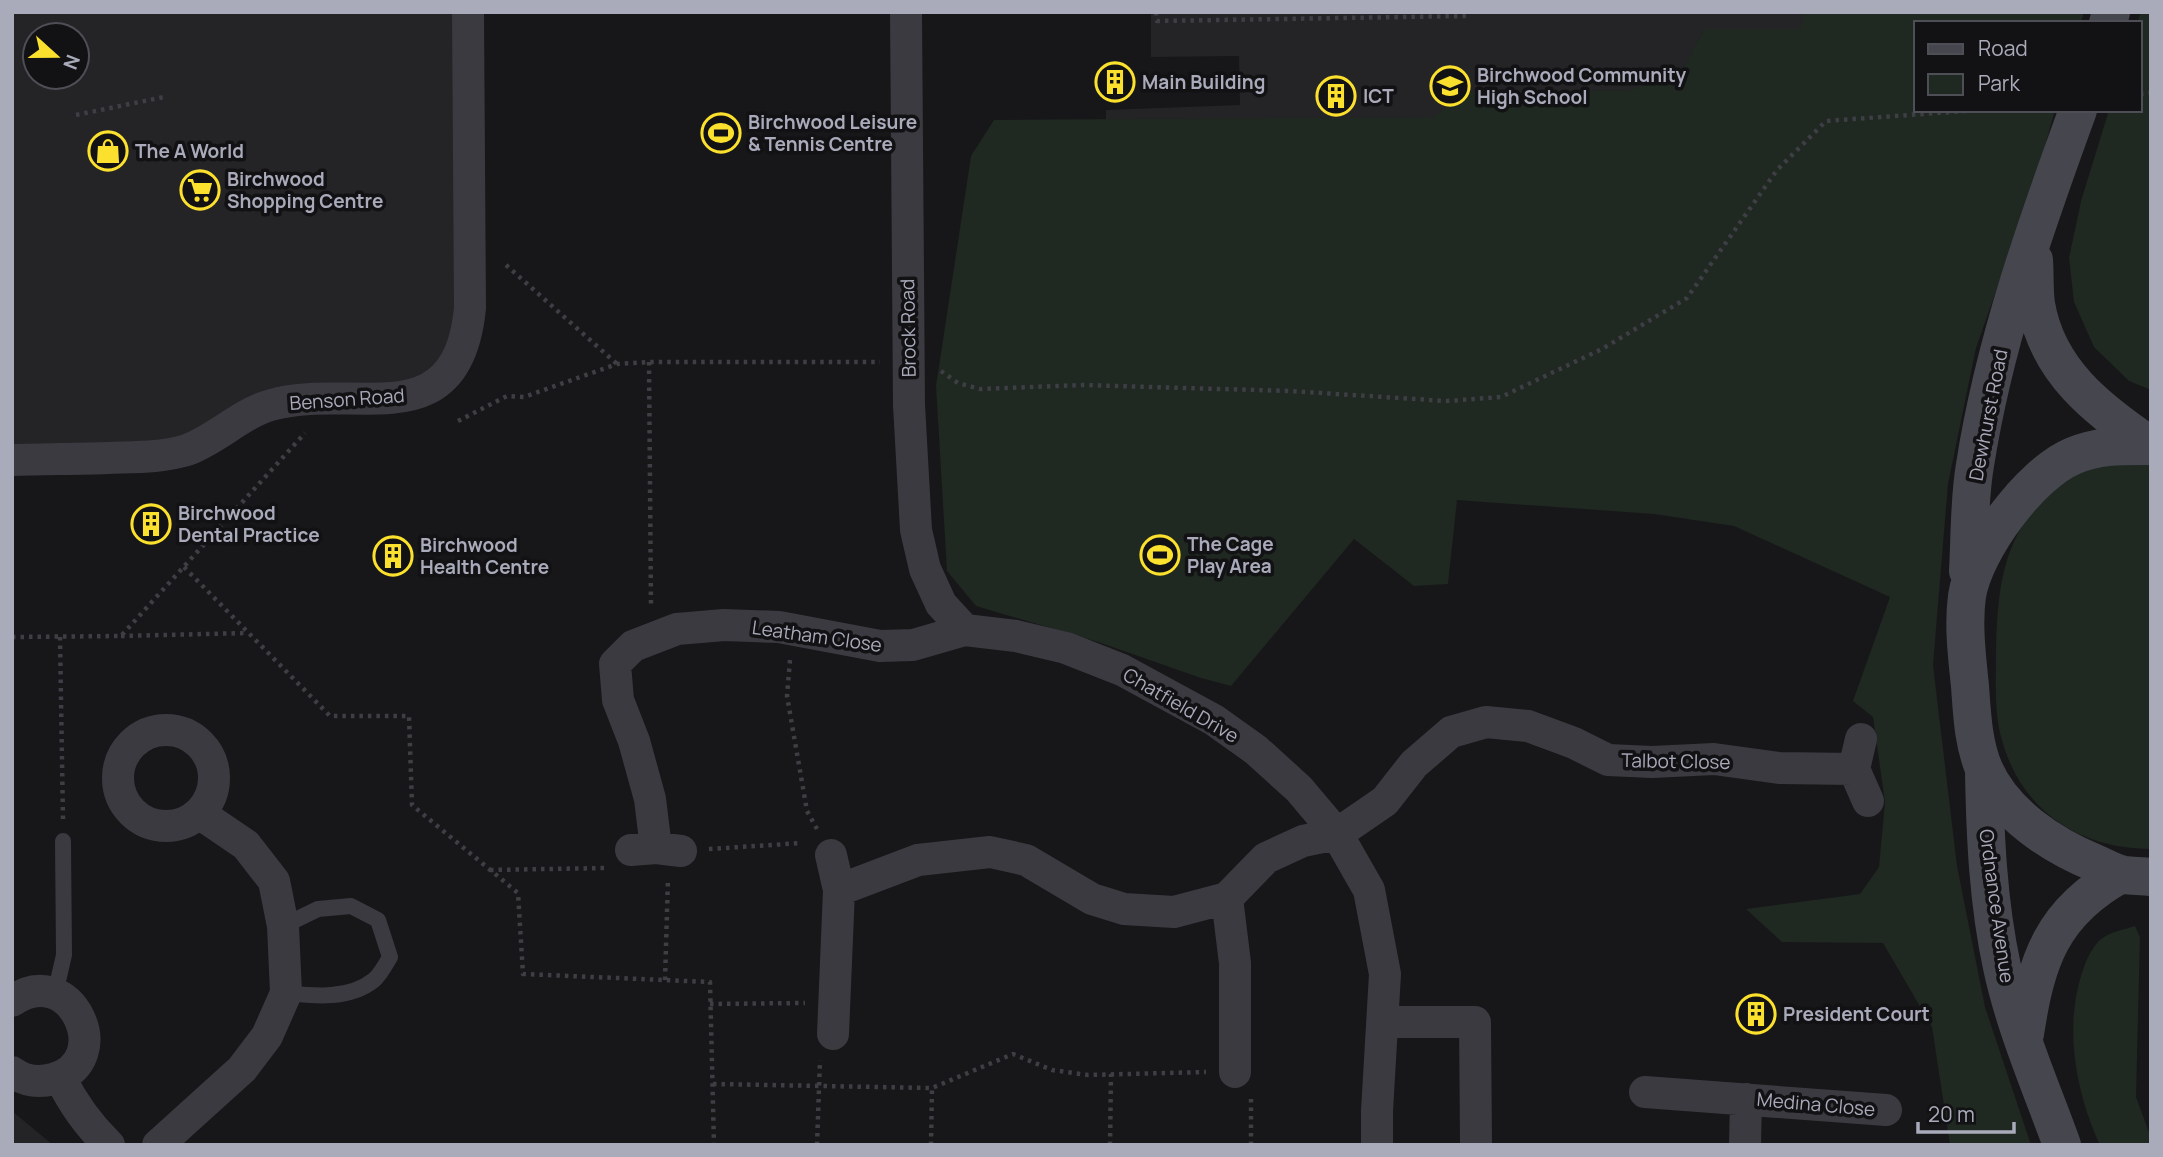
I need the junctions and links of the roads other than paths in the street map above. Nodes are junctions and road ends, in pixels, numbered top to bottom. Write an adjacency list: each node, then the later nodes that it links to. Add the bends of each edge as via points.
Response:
1 (468, 12): 6 (street, Benson Road, via 470,308 462,351 440,380 419,393 393,400 290,401 269,406 206,442 168,455)
2 (906, 12): 8 (street, Brock Road, via 909,405 916,530 925,569 941,604)
3 (2077, 112): 4 (street, Dewhurst Road)
4 (2033, 241): 5 (street, Dewhurst Road, via 2036,304 2051,352 2082,393); 7 (street, Dewhurst Road, via 1991,376 1974,468)
5 (2151, 446): 7 (street, via 2106,446 2071,457 2036,480 2007,513 1983,552)
6 (12, 460)
7 (1967, 594): 9 (street, Dewhurst Road, via 1966,649 1973,723)
8 (965, 630): 12 (street, Chatfield Drive, via 1066,648 1170,694 1256,750 1299,789); 15 (street, Leatham Close, via 913,645 880,646 793,630 724,625 677,629 634,646 615,664 618,700 650,799)
9 (1984, 769): 16 (street, via 2004,800 2052,843); 25 (street, Ordnance Avenue, via 1986,852 2000,955)
10 (1868, 801): 12 (street, Talbot Close, via 1857,754 1779,768 1714,759 1608,760 1528,726 1486,722 1451,732 1414,764 1385,801)
11 (199, 813): 19 (street, via 246,845 274,881)
12 (1337, 834): 18 (street, via 1303,841 1266,858); 23 (street, Chatfield Drive, via 1368,890 1385,974)
13 (63, 841): 21 (lane, via 64,955)
14 (827, 848): 17 (street)
15 (659, 850)
16 (2137, 879): 25 (street, Ordnance Avenue, via 2098,887 2058,928 2040,965)
17 (839, 890): 18 (street, via 918,860 990,852 1026,860 1092,899 1124,909 1174,912); 24 (street)
18 (1227, 898): 27 (street, via 1236,963)
19 (283, 926): 20 (street); 20 (lane, via 318,909 351,906 378,920 390,957 374,980 346,993 317,997)
20 (286, 993): 33 (street, via 267,1037 242,1069)
21 (55, 994): 22 (street, via 27,993); 28 (street, via 77,1011 85,1040 81,1055)
22 (12, 1001)
23 (1383, 1022): 34 (street, Chatfield Drive); 35 (street, via 1475,1022)
24 (833, 1034)
25 (2024, 1040): 37 (street, Ordnance Avenue)
26 (12, 1072): 28 (street, via 44,1082)
27 (1234, 1072)
28 (60, 1077): 32 (street, via 75,1107)
29 (1645, 1092): 30 (street, Medina Close)
30 (1746, 1099): 31 (street, Medina Close); 36 (street, Medina Close)
31 (1886, 1110)
32 (109, 1145)
33 (159, 1145)
34 (1377, 1145)
35 (1476, 1145)
36 (1745, 1145)
37 (2062, 1145)

